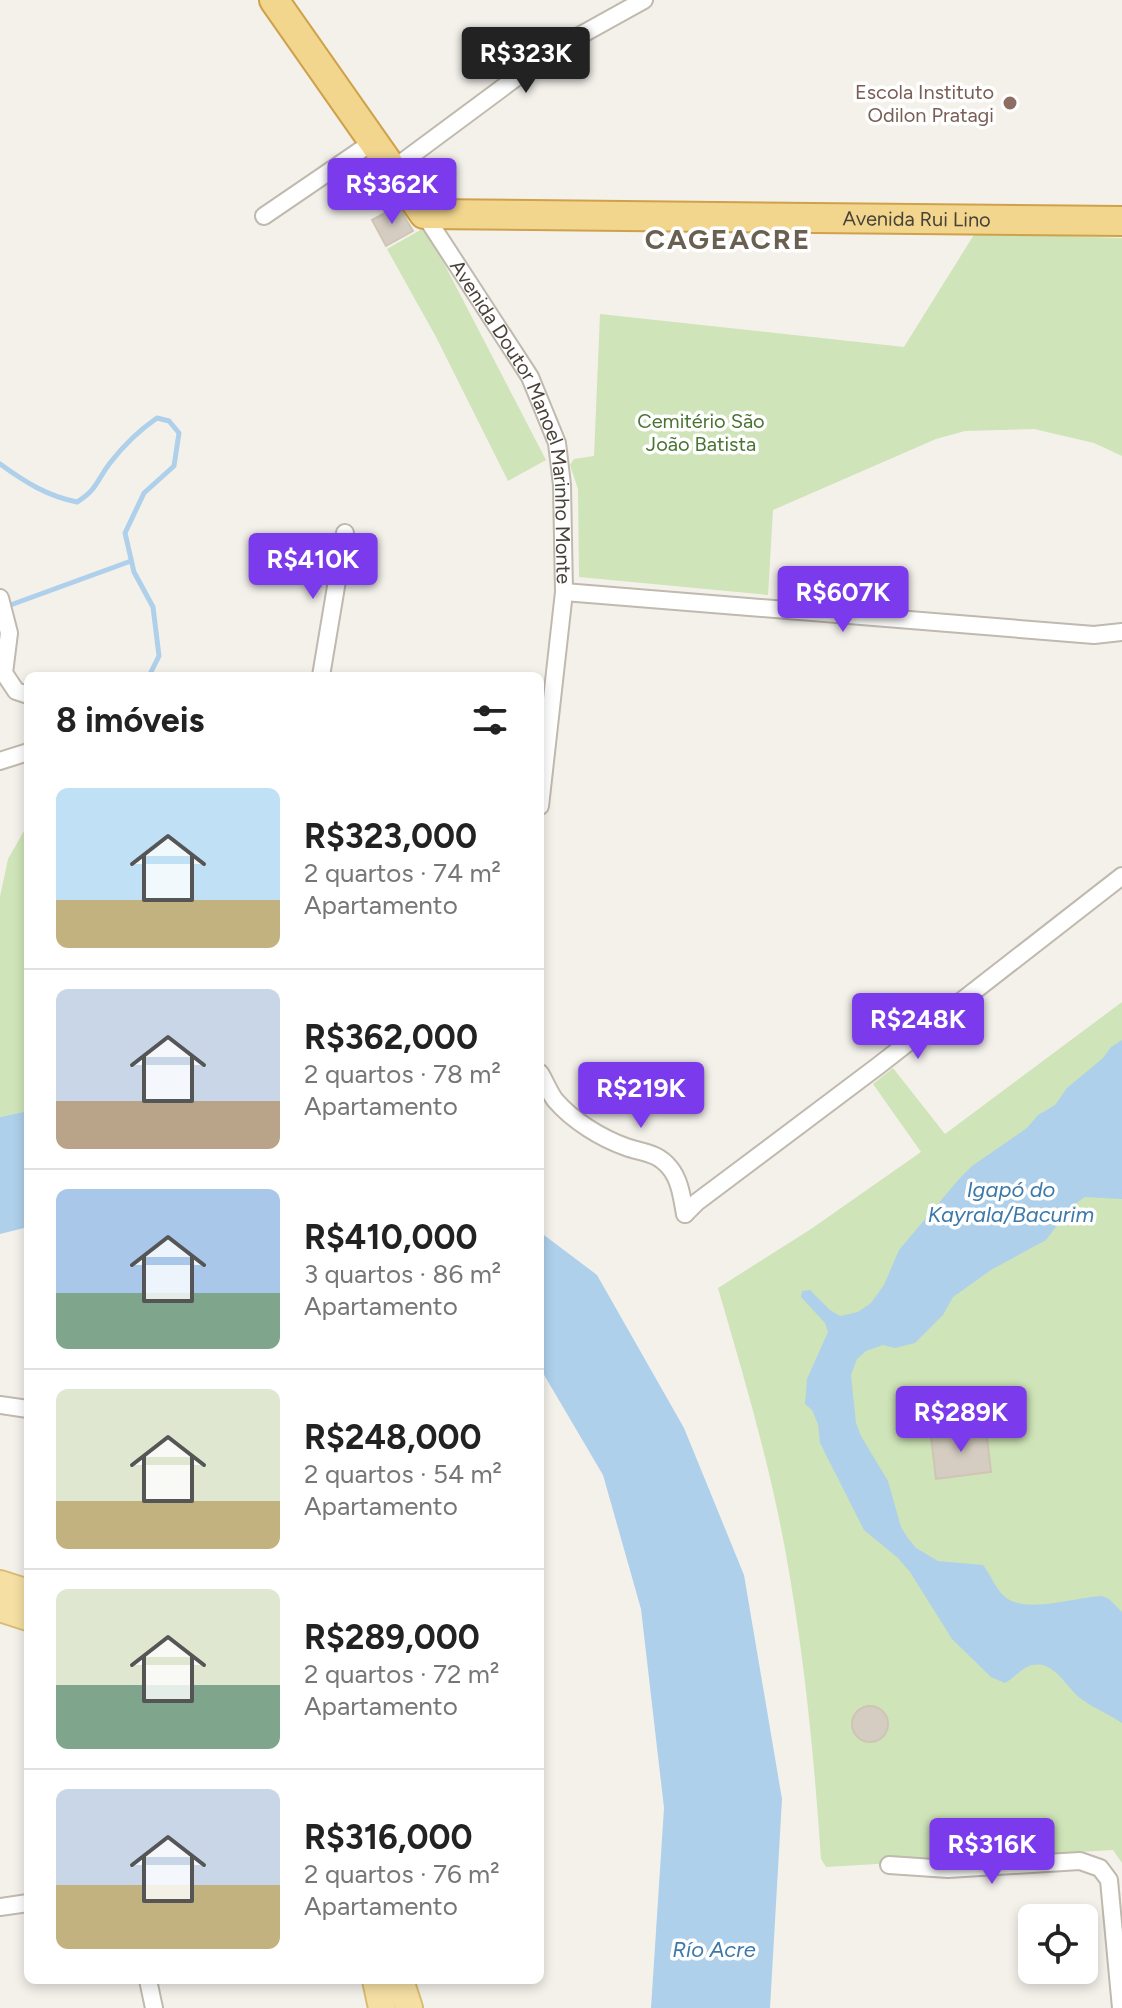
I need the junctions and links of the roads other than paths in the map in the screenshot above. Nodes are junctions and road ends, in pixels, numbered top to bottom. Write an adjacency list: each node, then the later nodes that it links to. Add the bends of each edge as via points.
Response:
1 (274, 0): 3 (highway, Avenida Doutor Manoel Marinho Monte)
2 (644, 0): 4 (street, via 552,51)
3 (374, 141): 4 (highway, Avenida Doutor Manoel Marinho Monte); 6 (street)
4 (393, 169): 5 (highway, Avenida Doutor Manoel Marinho Monte)
5 (424, 214): 7 (highway, Avenida Rui Lino); 9 (street, Avenida Doutor Manoel Marinho Monte, via 530,377 557,443)
6 (264, 216)
7 (1122, 221)
8 (345, 533): 12 (street)
9 (564, 592): 11 (street, via 1094,635); 15 (street, Avenida Doutor Manoel Marinho Monte)
10 (0, 598): 13 (street, via 9,633 4,673)
11 (1122, 632)
12 (322, 672)
13 (24, 694)
14 (24, 753): 16 (street)
15 (544, 755)
16 (0, 761)
17 (1122, 876): 18 (street, via 685,1214 672,1169 650,1152 590,1130 555,1100)
18 (544, 1080)
19 (0, 1405): 20 (street)
20 (24, 1408)
21 (0, 1584): 22 (main road)
22 (24, 1592)
23 (0, 1608): 24 (main road)
24 (24, 1616)
25 (889, 1865): 34 (street, via 948,1869 1080,1861 1100,1868 1109,1880)
26 (24, 1904): 27 (street)
27 (0, 1907)
28 (149, 1984): 31 (street)
29 (377, 1984): 32 (main road)
30 (401, 1984): 33 (main road)
31 (154, 2008)
32 (382, 2008)
33 (409, 2008)
34 (1121, 2008)

